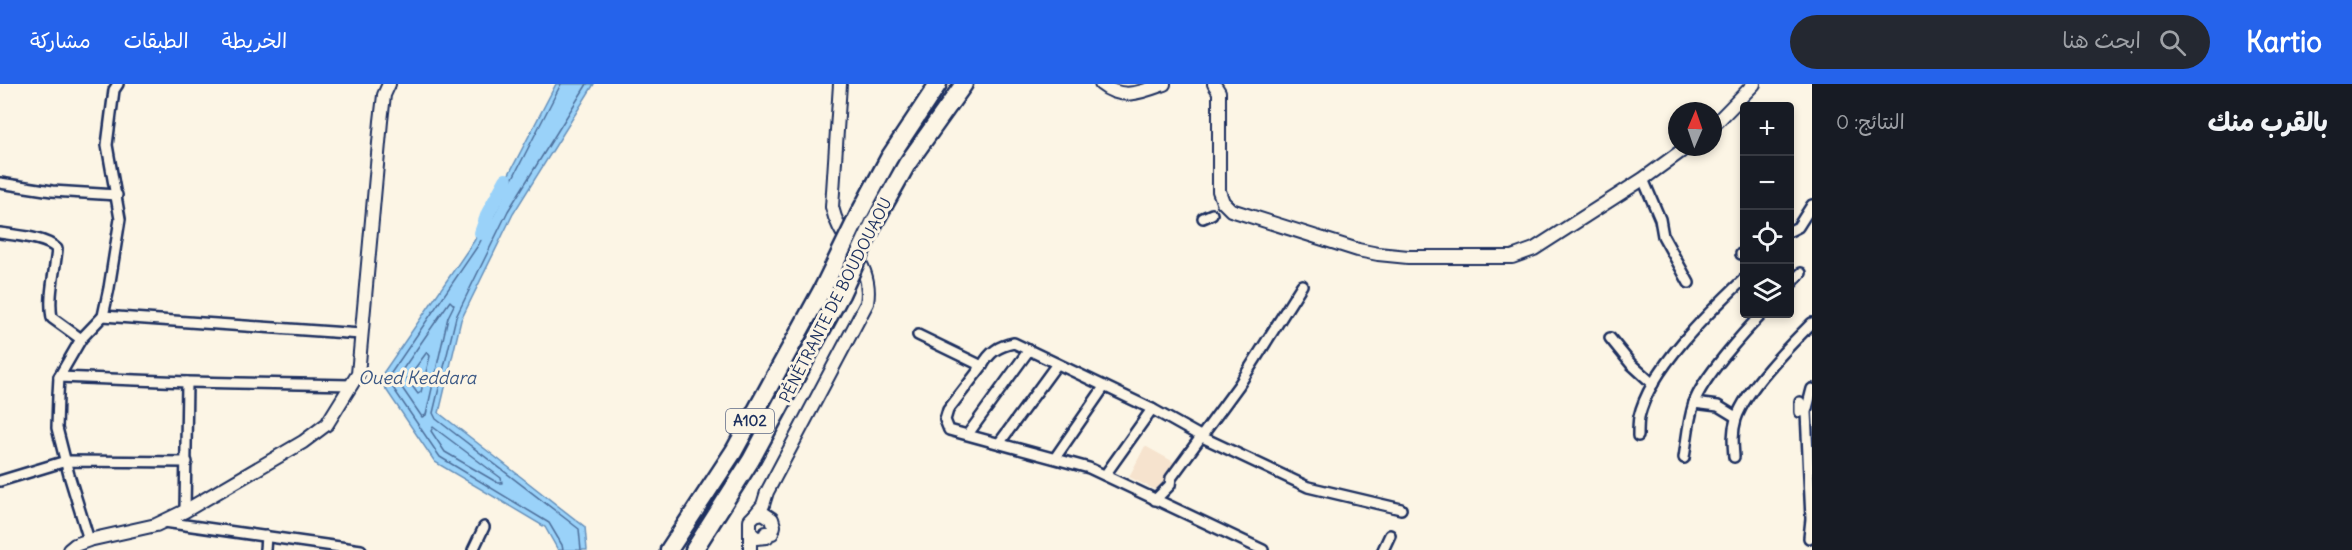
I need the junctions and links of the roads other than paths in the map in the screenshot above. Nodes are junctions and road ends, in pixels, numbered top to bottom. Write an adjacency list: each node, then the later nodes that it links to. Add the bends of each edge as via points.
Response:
1 (118, 84): 14 (street, via 106,145)
2 (389, 84): 27 (street, via 381,121)
3 (840, 84): 56 (street, via 832,207 866,272 869,293)
4 (938, 84): 16 (highway, PÉNÉTRANTE DE BOUDOUAOU / A102, via 889,158)
5 (964, 84): 16 (highway, PÉNÉTRANTE DE BOUDOUAOU / A102)
6 (1101, 84): 7 (street, via 1113,92 1131,95)
7 (1164, 84)
8 (1214, 84): 12 (street, via 1219,92 1219,191 1227,206 1250,217 1358,250 1408,257 1512,256 1534,249)
9 (1754, 84): 10 (street)
10 (1722, 117)
11 (1675, 156): 12 (street)
12 (1643, 179): 21 (street, via 1663,236)
13 (0, 183): 14 (street)
14 (117, 195): 24 (street, via 120,219)
15 (1812, 205): 17 (street)
16 (867, 218): 75 (highway, PÉNÉTRANTE DE BOUDOUAOU / A102, bridge, via 823,288 734,451); 76 (highway, PÉNÉTRANTE DE BOUDOUAOU / A102, bridge, via 841,294 751,460)
17 (1794, 229)
18 (0, 232): 30 (street, via 43,240 57,249 50,304 52,318)
19 (1801, 273): 20 (street)
20 (1794, 281)
21 (1689, 283)
22 (1740, 283): 36 (street, via 1686,336)
23 (1302, 285): 47 (street)
24 (103, 316): 27 (street); 30 (street)
25 (1758, 318): 41 (street)
26 (1812, 323): 44 (street, via 1777,359)
27 (361, 334): 37 (street, via 358,374)
28 (918, 335): 33 (street)
29 (1610, 338): 36 (street)
30 (81, 339): 34 (street)
31 (1029, 350): 32 (street); 33 (street, via 1014,343 1000,346); 45 (street)
32 (1057, 364): 38 (street); 48 (street)
33 (982, 366): 45 (street, via 948,410 945,420 949,430)
34 (59, 377): 35 (street); 52 (street, via 57,428)
35 (187, 382): 37 (street); 53 (street)
36 (1653, 384): 46 (street, via 1639,417)
37 (352, 385): 59 (street, via 327,424)
38 (1104, 387): 42 (street); 50 (street)
39 (1812, 389): 68 (street, via 1806,412)
40 (1800, 402): 43 (street)
41 (1694, 403): 44 (street, via 1718,406); 51 (street)
42 (1152, 409): 47 (street); 54 (street)
43 (1800, 412)
44 (1736, 417): 49 (street)
45 (968, 434): 48 (street)
46 (1638, 435)
47 (1202, 437): 57 (street, via 1171,478 1170,485); 58 (street, via 1308,487)
48 (1000, 442): 50 (street)
49 (1734, 457)
50 (1055, 458): 54 (street)
51 (1684, 458)
52 (66, 461): 53 (street); 55 (street); 69 (street)
53 (187, 462): 59 (street)
54 (1105, 475): 57 (street)
55 (0, 481)
56 (767, 492): 60 (street); 61 (street)
57 (1155, 500): 78 (street)
58 (1401, 509)
59 (185, 511): 62 (street)
60 (755, 515): 61 (street); 64 (street, via 749,523)
61 (769, 516): 67 (street, via 773,529)
62 (163, 521): 66 (street); 69 (street)
63 (484, 527): 74 (street)
64 (751, 533): 67 (street); 77 (street)
65 (1390, 535): 79 (street)
66 (266, 536): 70 (street); 72 (street)
67 (763, 538): 77 (street)
68 (1809, 538)
69 (89, 540): 71 (street)
70 (348, 549): 73 (street)
71 (69, 550)
72 (265, 550)
73 (361, 550)
74 (473, 550)
75 (669, 550)
76 (694, 550)
77 (752, 550)
78 (1263, 550)
79 (1383, 550)

